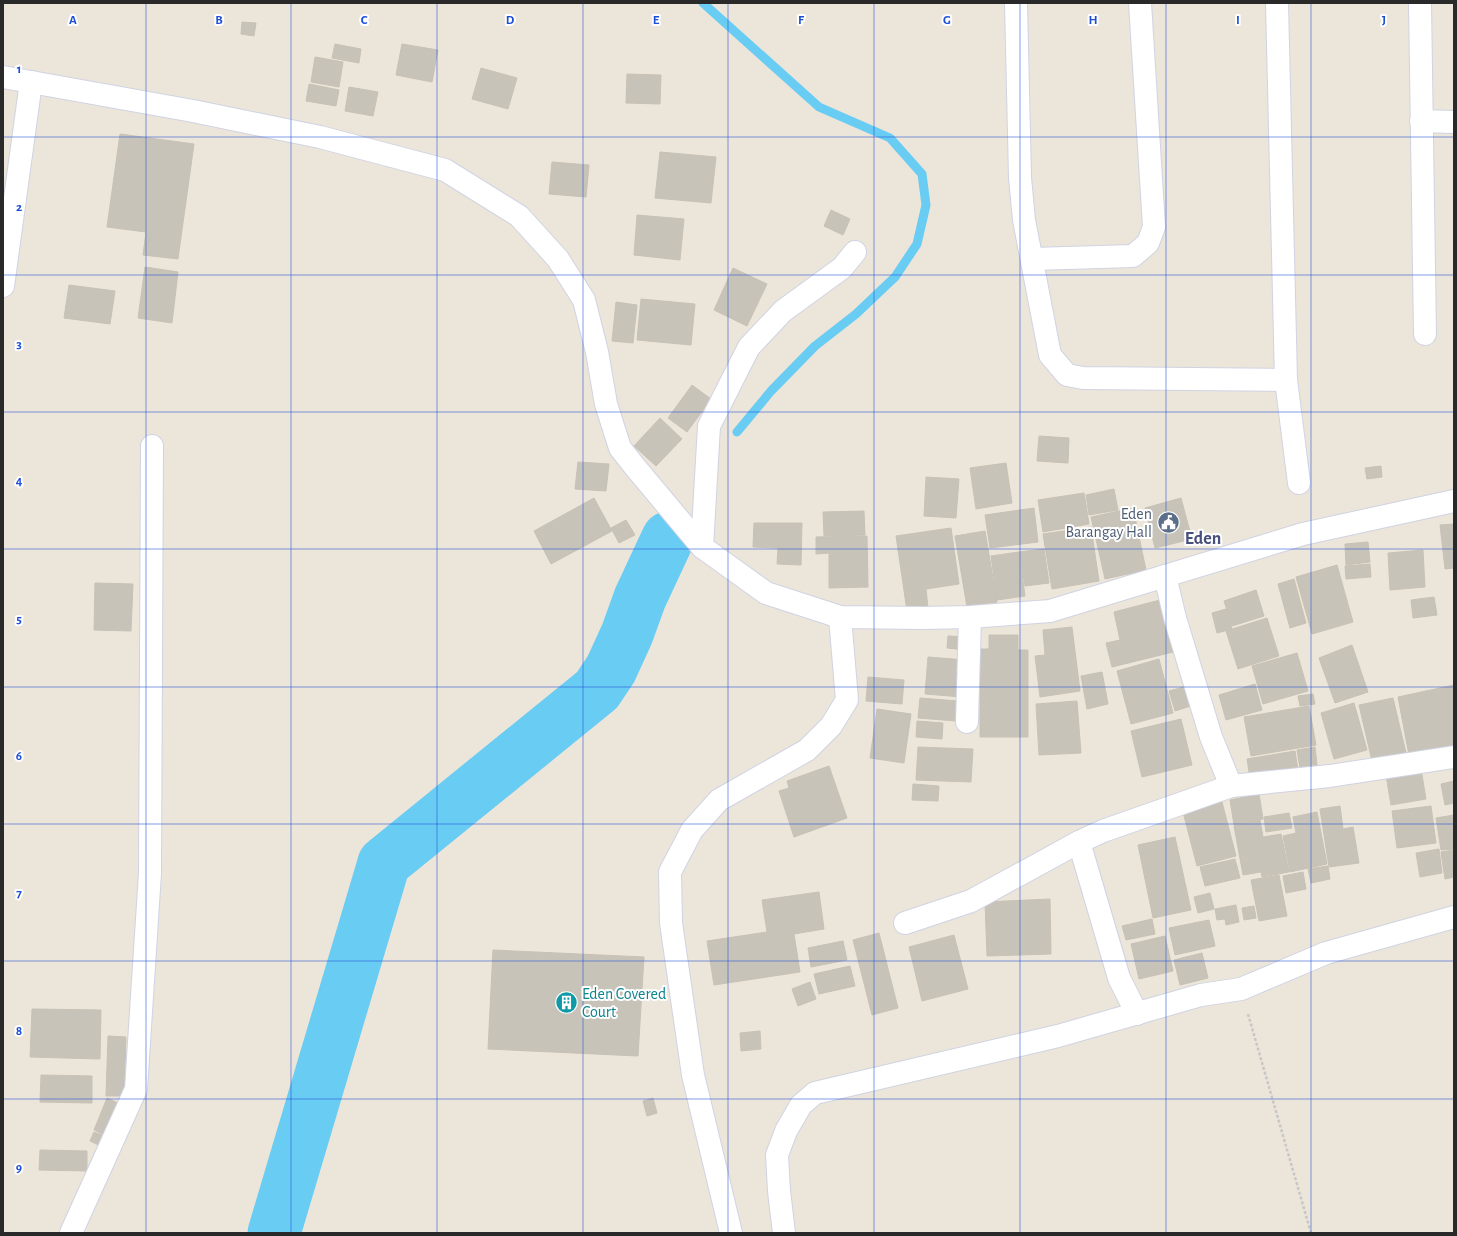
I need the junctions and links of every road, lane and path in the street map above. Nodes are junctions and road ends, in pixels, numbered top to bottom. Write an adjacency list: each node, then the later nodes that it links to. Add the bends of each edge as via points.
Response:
1 (1016, 3): 10 (street, via 1020,178 1024,220)
2 (1140, 3): 10 (street, via 1154,227 1148,243 1133,256)
3 (1277, 3): 13 (street)
4 (1420, 3): 7 (street)
5 (3, 77): 6 (street)
6 (31, 82): 11 (street); 17 (street, via 320,137 445,170 519,216 558,259 584,300 598,352 606,404 620,448)
7 (1421, 121): 8 (street); 12 (street)
8 (1454, 122)
9 (855, 252): 17 (street, via 842,268 783,311 749,347 709,426)
10 (1032, 259): 13 (street, via 1050,355 1067,375 1083,378)
11 (3, 286)
12 (1425, 334)
13 (1286, 380): 15 (street)
14 (152, 446): 29 (street, via 150,873 136,1089)
15 (1299, 483)
16 (1454, 501): 18 (street, via 1303,534)
17 (702, 547): 19 (street, via 766,593)
18 (1165, 576): 20 (street, via 1050,611); 23 (street, via 1211,737)
19 (840, 617): 20 (street); 30 (street, via 846,700 831,726 808,750 719,800 692,830 670,872 671,923 693,1076)
20 (970, 617): 21 (street)
21 (967, 722)
22 (1454, 757): 23 (street, via 1330,776)
23 (1231, 786): 24 (street, via 1103,831)
24 (1079, 842): 26 (street, via 970,901); 28 (street, via 1119,978)
25 (1454, 917): 27 (street, via 1326,953)
26 (905, 924)
27 (1241, 990): 28 (street, via 1201,995); 32 (path)
28 (1137, 1014): 31 (street, via 1058,1036 815,1093 801,1105 786,1131 777,1155)
29 (71, 1233)
30 (731, 1233)
31 (784, 1233)
32 (1311, 1233)

